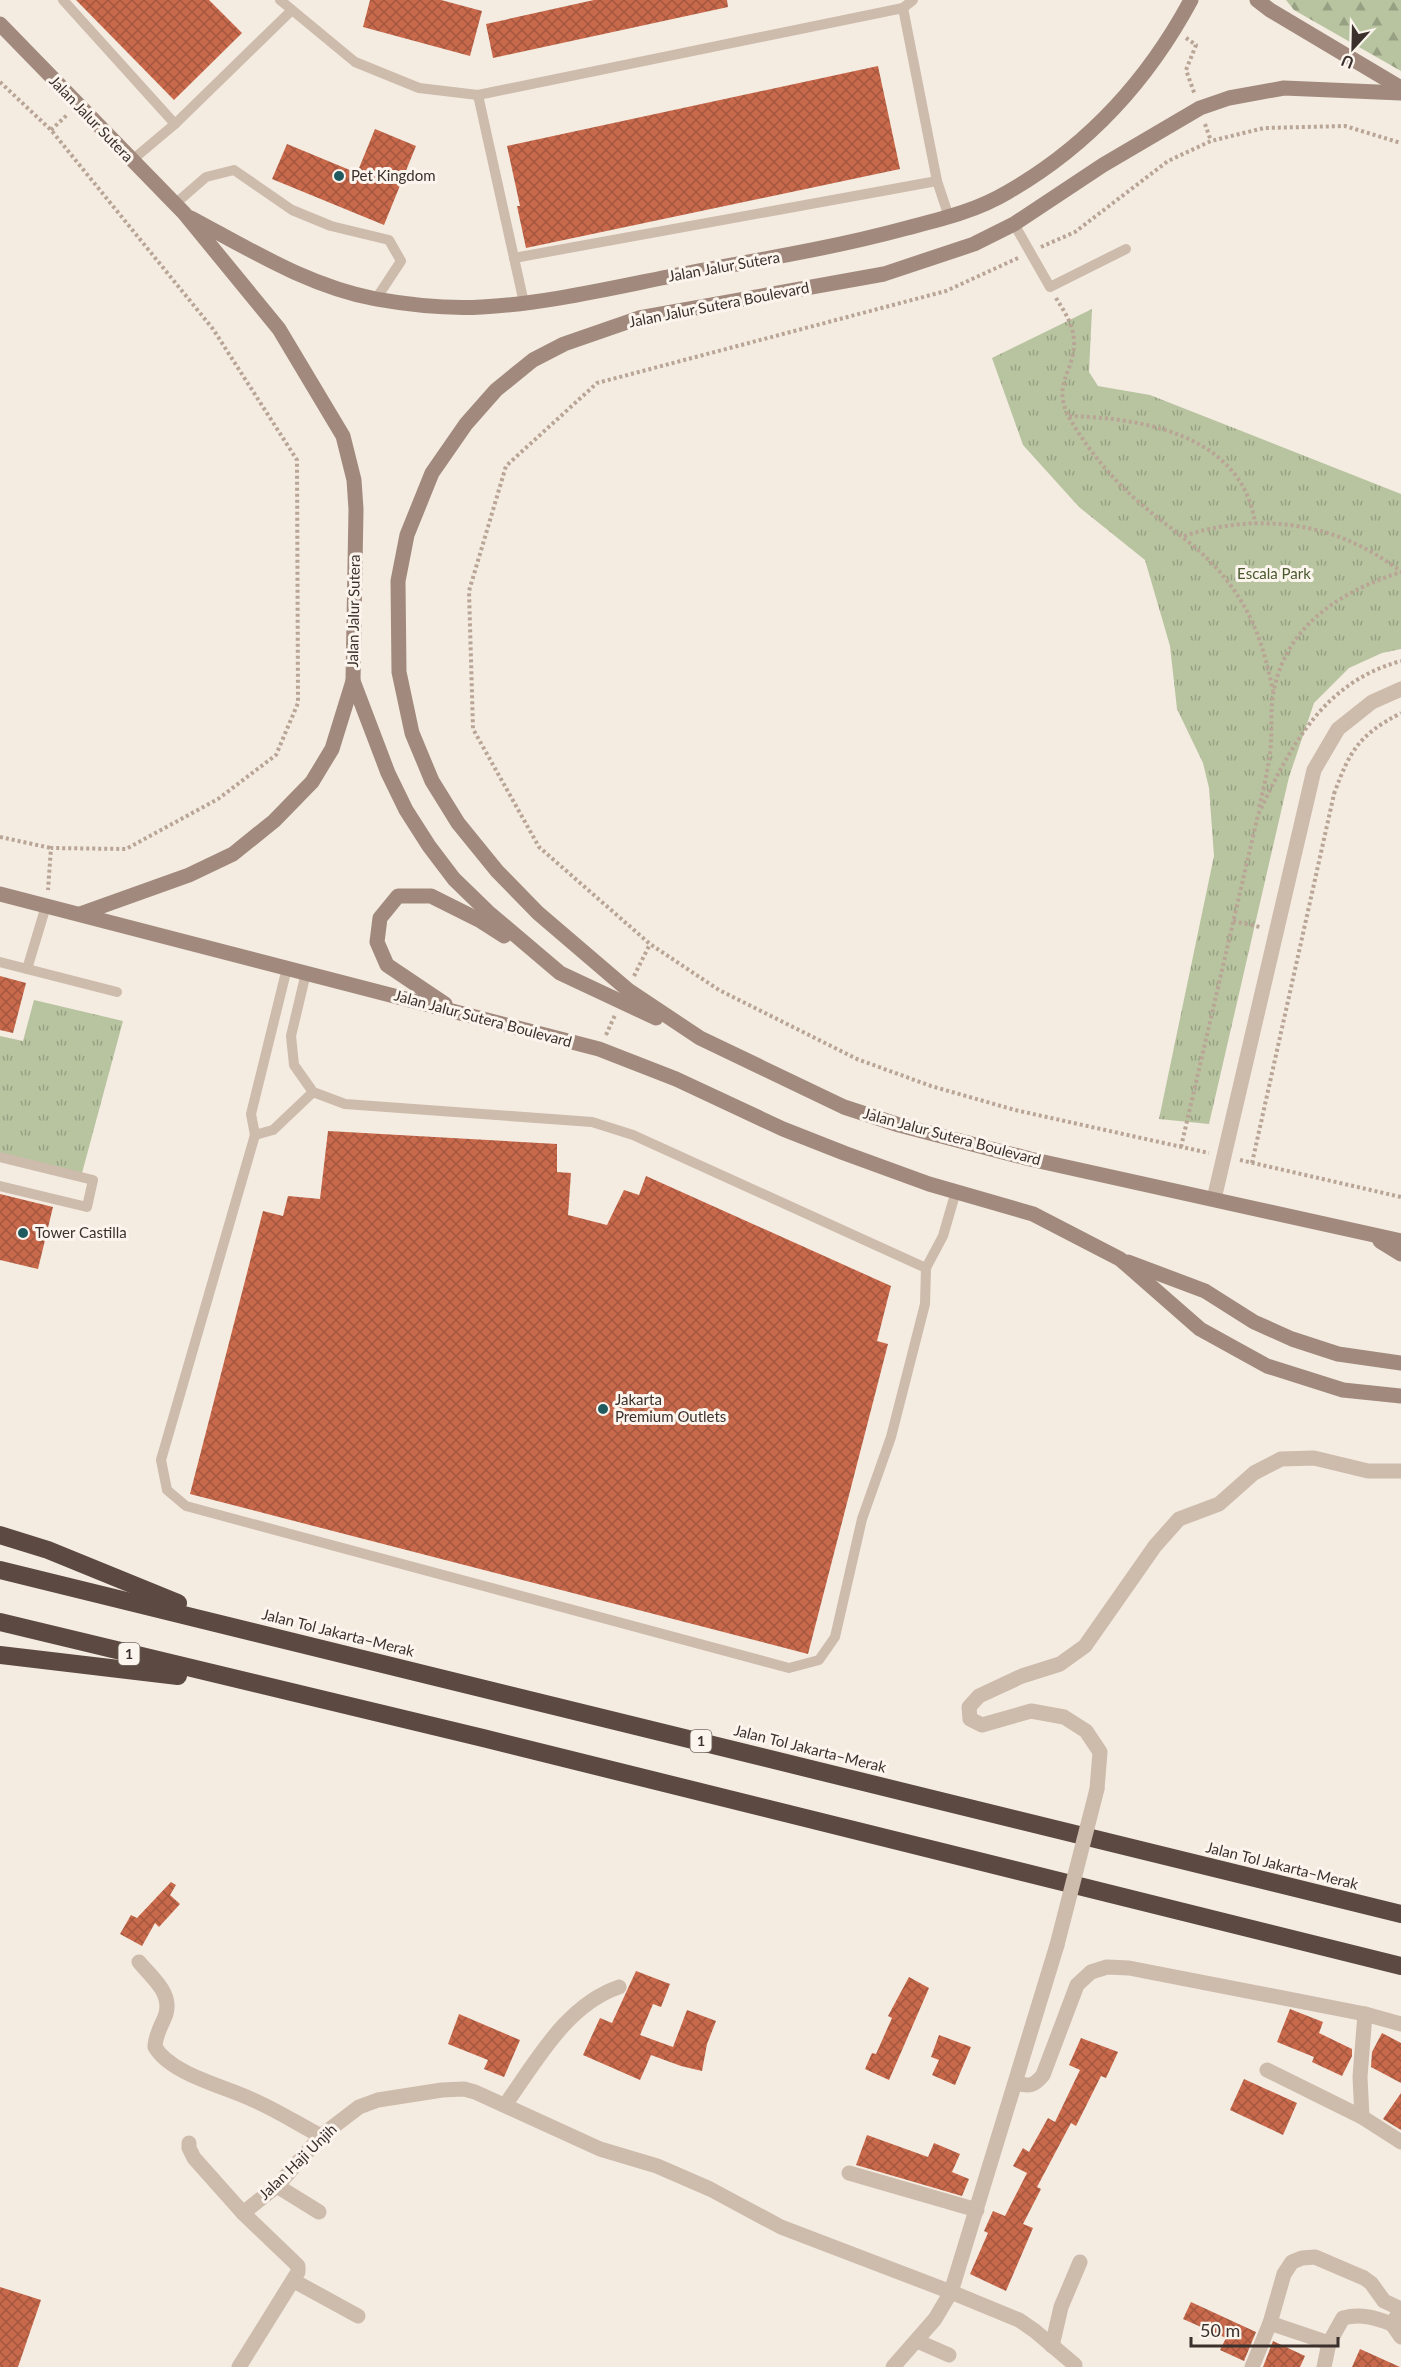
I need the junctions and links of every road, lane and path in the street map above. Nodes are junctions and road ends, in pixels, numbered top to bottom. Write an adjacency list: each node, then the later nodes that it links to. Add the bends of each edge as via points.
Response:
1 (63, 0): 15 (lane)
2 (280, 0): 7 (lane)
3 (913, 0): 6 (lane)
4 (1191, 0): 9 (main road, Jalan Jalur Sutera)
5 (1257, 0): 11 (main road)
6 (903, 8): 13 (lane); 18 (lane)
7 (291, 11): 13 (lane, via 355,62 419,88); 15 (lane)
8 (0, 24): 17 (main road, Jalan Jalur Sutera)
9 (1174, 30): 14 (path, via 1196,45 1186,70); 20 (main road, Jalan Jalur Sutera, via 1113,112 1073,149 1007,193)
10 (0, 82): 39 (path, via 51,130 213,328 297,460 298,703 276,755 219,799 126,849)
11 (1401, 88)
12 (1401, 93): 14 (main road, Jalan Jalur Sutera Boulevard, via 1284,88 1229,98)
13 (478, 95): 24 (lane)
14 (1200, 108): 21 (main road, Jalan Jalur Sutera Boulevard)
15 (175, 124): 17 (lane)
16 (1401, 143): 23 (path, via 1345,126 1264,128 1211,141 1168,160 1075,232)
17 (131, 162): 19 (main road, Jalan Jalur Sutera)
18 (937, 181): 20 (lane); 24 (lane)
19 (179, 209): 26 (main road, Jalan Jalur Sutera, via 306,278); 26 (lane, via 206,177 234,170 292,210 331,226 389,240 401,261); 33 (main road, Jalan Jalur Sutera, via 279,329 343,436 354,480 356,509)
20 (949, 217): 27 (main road, Jalan Jalur Sutera, via 851,243)
21 (1014, 224): 23 (lane); 50 (main road, Jalan Jalur Sutera Boulevard, via 974,244 884,274 639,318 564,344 533,360 496,390 432,473 407,535 398,581 399,672 412,733 432,781 458,823 497,871)
22 (1126, 249): 25 (lane)
23 (1030, 252): 25 (lane); 43 (path, via 945,291 597,382 506,466 469,591 473,729 539,847)
24 (514, 258): 27 (lane)
25 (1050, 287): 28 (path, via 1072,325 1075,341 1062,384)
26 (376, 299): 27 (main road, Jalan Jalur Sutera, via 462,308)
27 (524, 303)
28 (1068, 416): 29 (path, via 1131,421 1190,438 1229,469 1245,490); 30 (path, via 1110,475)
29 (1256, 523): 30 (path, via 1209,528); 31 (path, via 1301,526 1337,536)
30 (1184, 536): 35 (path, via 1210,561 1248,611 1260,636)
31 (1401, 571): 35 (path, via 1351,591 1308,623 1281,664)
32 (1401, 660): 37 (path, via 1350,682 1324,705 1280,768)
33 (353, 681): 42 (main road, Jalan Jalur Sutera, via 332,749 312,782 274,821 233,854 189,875); 48 (main road, via 388,773 429,846 454,879 488,912)
34 (1401, 689): 57 (street, via 1372,702 1338,729 1314,770)
35 (1273, 691): 37 (path, via 1267,773)
36 (1401, 712): 58 (path, via 1359,742 1345,763 1334,794)
37 (1258, 814): 55 (path)
38 (0, 837): 39 (path)
39 (51, 848): 41 (path)
40 (0, 894): 41 (main road, Jalan Jalur Sutera Boulevard)
41 (46, 906): 42 (main road, Jalan Jalur Sutera Boulevard); 46 (lane)
42 (81, 914): 45 (main road, Jalan Jalur Sutera Boulevard)
43 (650, 944): 50 (path); 55 (path, via 719,990 867,1063 1005,1107)
44 (0, 962): 46 (lane)
45 (286, 968): 47 (main road, Jalan Jalur Sutera Boulevard); 54 (lane, via 250,1114)
46 (27, 969): 49 (lane)
47 (306, 973): 51 (main road, Jalan Jalur Sutera Boulevard); 53 (lane, via 291,1036 294,1065)
48 (560, 973): 50 (main road, Jalan Jalur Sutera Boulevard); 51 (main road, via 479,920 431,896 398,896 380,918 378,942 387,965 441,1002)
49 (117, 992)
50 (625, 996): 52 (path); 62 (main road, Jalan Jalur Sutera Boulevard, via 700,1038 844,1107 1030,1159)
51 (493, 1021): 52 (main road, Jalan Jalur Sutera Boulevard)
52 (599, 1049): 60 (main road, Jalan Jalur Sutera Boulevard, via 676,1079 783,1129)
53 (313, 1092): 54 (lane, via 273,1130); 67 (lane, via 345,1104 592,1122 633,1135)
54 (255, 1135): 67 (lane, via 161,1460 167,1490 186,1506 789,1668 819,1660 835,1637 862,1519 891,1437 925,1304)
55 (1181, 1147): 57 (path)
56 (0, 1157): 59 (lane, via 93,1180 87,1207)
57 (1224, 1157): 58 (path); 62 (street)
58 (1252, 1163): 61 (path)
59 (0, 1186)
60 (956, 1191): 66 (main road, Jalan Jalur Sutera Boulevard, via 1033,1214); 67 (lane, via 944,1236)
61 (1401, 1197)
62 (1214, 1199): 63 (main road, Jalan Jalur Sutera Boulevard)
63 (1370, 1235): 64 (main road, Jalan Jalur Sutera Boulevard); 65 (main road)
64 (1401, 1241)
65 (1401, 1254)
66 (1120, 1259): 68 (main road, via 1205,1291 1254,1322 1292,1339 1338,1354); 69 (main road, Jalan Jalur Sutera Boulevard, via 1200,1329 1267,1366 1344,1390)
67 (926, 1268)
68 (1401, 1363)
69 (1401, 1396)
70 (1401, 1471): 84 (street, bridge, via 1368,1471 1314,1458 1281,1459 1254,1473 1219,1504 1179,1519 1149,1554 1085,1646 1060,1664 979,1696 969,1707 970,1719 982,1725 1031,1711 1064,1717 1086,1731 1100,1752 1097,1789)
71 (0, 1535): 74 (highway, via 48,1550)
72 (0, 1570): 74 (highway, Jalan Tol Jakarta–Merak / 1)
73 (0, 1622): 76 (highway, 1)
74 (231, 1625): 77 (highway, Jalan Tol Jakarta–Merak / 1)
75 (0, 1655): 76 (highway)
76 (257, 1686): 79 (highway, 1, via 483,1738)
77 (1401, 1914)
78 (139, 1962): 87 (street, via 168,2000 154,2047 164,2059)
79 (1401, 1966)
80 (619, 1987): 85 (street, via 601,1994 564,2024)
81 (1365, 2014): 82 (street); 84 (street, via 1130,1968 1107,1967 1091,1972 1077,1985 1043,2075 1036,2084); 86 (street, via 1360,2078)
82 (1401, 2024)
83 (1267, 2070): 86 (street)
84 (1016, 2083): 92 (street)
85 (505, 2105): 87 (street, Jalan Haji Unjih, via 464,2089 378,2100 359,2107); 97 (street, Jalan Haji Unjih, via 600,2149 657,2166 710,2189 781,2227)
86 (1362, 2117): 88 (street)
87 (321, 2136): 91 (street, Jalan Haji Unjih)
88 (1401, 2142)
89 (189, 2143): 94 (street, via 194,2158)
90 (849, 2173): 92 (street)
91 (277, 2186): 93 (street); 94 (street, Jalan Haji Unjih)
92 (977, 2210): 97 (street)
93 (319, 2212)
94 (243, 2213): 96 (street, via 298,2266)
95 (1080, 2262): 104 (street, via 1060,2307)
96 (294, 2281): 99 (street); 106 (street)
97 (951, 2292): 102 (street); 104 (street, Jalan Haji Unjih, via 1019,2320)
98 (1401, 2309): 100 (street, via 1384,2301 1364,2278 1315,2257 1302,2258 1292,2262 1284,2274); 101 (street)
99 (358, 2316)
100 (1270, 2322): 103 (street); 109 (street)
101 (1397, 2331): 103 (street, via 1373,2317 1350,2316 1343,2318)
102 (917, 2341): 105 (street); 108 (street)
103 (1329, 2343): 110 (street)
104 (1053, 2346): 107 (street, Jalan Haji Unjih)
105 (949, 2355)
106 (241, 2366)
107 (1075, 2366)
108 (893, 2367)
109 (1252, 2367)
110 (1324, 2367)

